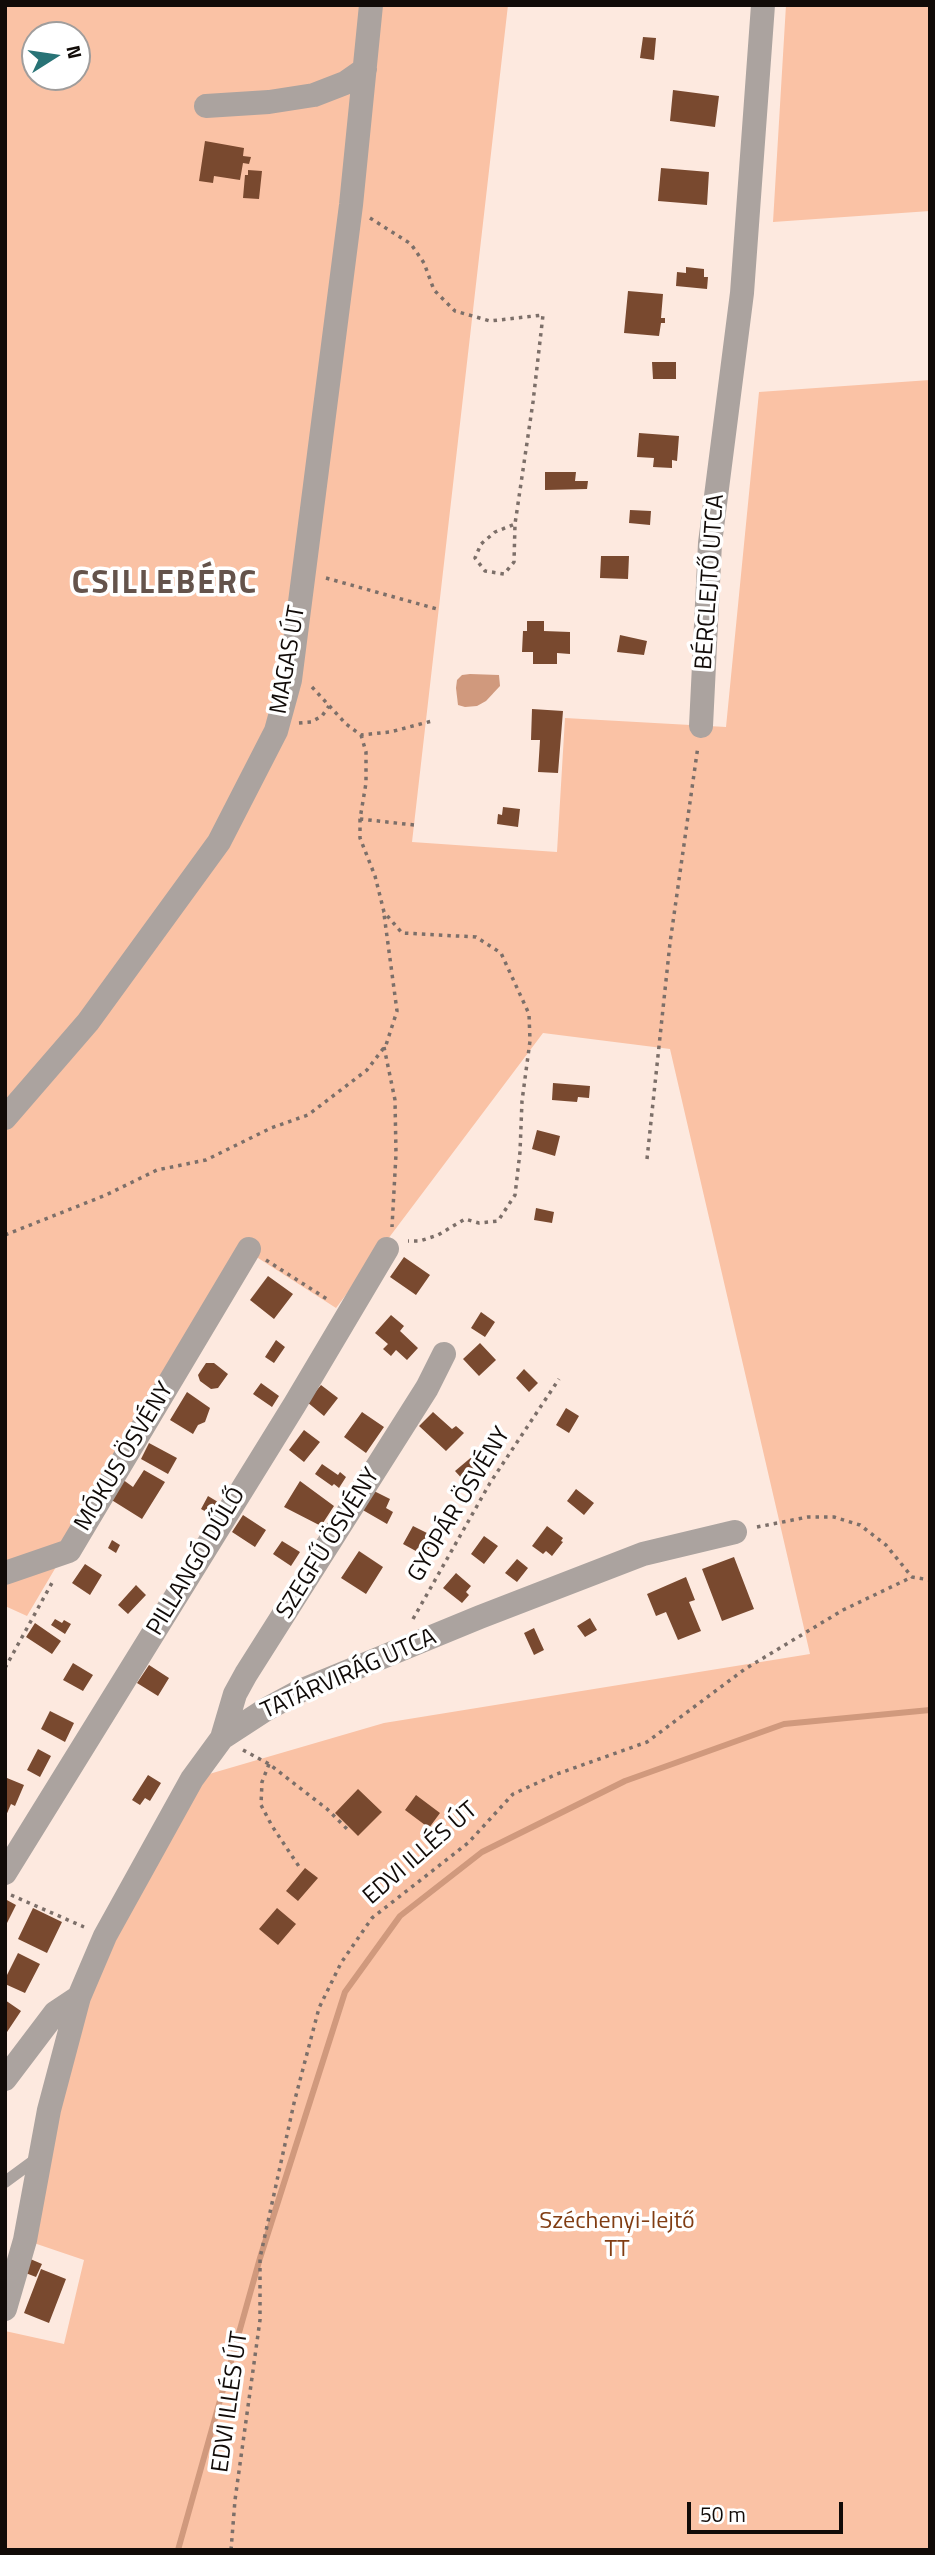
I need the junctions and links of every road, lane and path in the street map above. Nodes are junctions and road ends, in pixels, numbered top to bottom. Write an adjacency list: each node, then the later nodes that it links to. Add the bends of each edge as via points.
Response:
1 (371, 5): 3 (street, MAGAS ÚT)
2 (763, 5): 15 (street, BÉRCLEJTŐ UTCA, via 742,293 710,543)
3 (365, 69): 4 (street); 6 (street, MAGAS ÚT)
4 (327, 90): 5 (street, via 269,102); 6 (street, via 345,101)
5 (206, 106)
6 (359, 119): 7 (street, MAGAS ÚT)
7 (351, 205): 8 (path, via 411,244 434,290 455,311 490,321 543,315); 9 (street, MAGAS ÚT)
8 (515, 524): 8 (path, via 514,562 504,574 485,571 475,558 481,544)
9 (304, 572): 10 (path); 11 (street, MAGAS ÚT)
10 (437, 609)
11 (292, 664): 12 (path); 14 (street, MAGAS ÚT)
12 (329, 706): 14 (path, via 311,722); 16 (path)
13 (432, 722): 16 (path)
14 (278, 724): 21 (street, MAGAS ÚT, via 219,842 88,1022)
15 (701, 726): 22 (path, via 670,943)
16 (361, 735): 17 (path, via 366,783)
17 (360, 819): 18 (path); 19 (path, via 360,838)
18 (414, 825)
19 (384, 912): 20 (path, via 397,1011); 24 (path, via 402,933 475,937 501,953 529,1014 530,1041 515,1195 498,1221 465,1219 420,1241)
20 (384, 1047): 23 (path, via 367,1070 307,1115 206,1160 157,1170); 24 (path, via 395,1100)
21 (5, 1118)
22 (647, 1158)
23 (5, 1236)
24 (390, 1242): 40 (street, PILLANGÓ DŰLŐ)
25 (249, 1249): 26 (path); 30 (street, MÓKUS ÖSVÉNY)
26 (338, 1306)
27 (443, 1354): 36 (street, SZEGFŰ ÖSVÉNY, via 246,1674)
28 (559, 1378): 34 (path, GYOPÁR ÖSVÉNY, via 448,1553)
29 (735, 1532): 32 (path, via 808,1517 834,1517 860,1525 886,1545); 34 (street, TATÁRVIRÁG UTCA, via 643,1554)
30 (69, 1551): 31 (street); 35 (path, MÓKUS ÖSVÉNY)
31 (5, 1573)
32 (912, 1577): 33 (path); 48 (path, EDVI ILLÉS ÚT, via 744,1669 647,1742 513,1794 468,1843 372,1918 341,1963 319,2008 294,2104 260,2258 260,2320)
33 (930, 1580)
34 (395, 1652): 36 (street, TATÁRVIRÁG UTCA, via 300,1691)
35 (5, 1668)
36 (222, 1738): 37 (path); 42 (street, TATÁRVIRÁG UTCA, via 192,1779)
37 (269, 1764): 38 (path); 39 (path, via 261,1805)
38 (347, 1829)
39 (300, 1868)
40 (5, 1873)
41 (5, 1893): 42 (path)
42 (105, 1936): 43 (street, TATÁRVIRÁG UTCA)
43 (79, 1997): 44 (street, via 55,2013); 45 (street, TATÁRVIRÁG UTCA)
44 (5, 2079)
45 (39, 2157): 46 (lane); 47 (street, TATÁRVIRÁG UTCA, via 25,2240)
46 (5, 2182)
47 (5, 2308)
48 (231, 2550)

